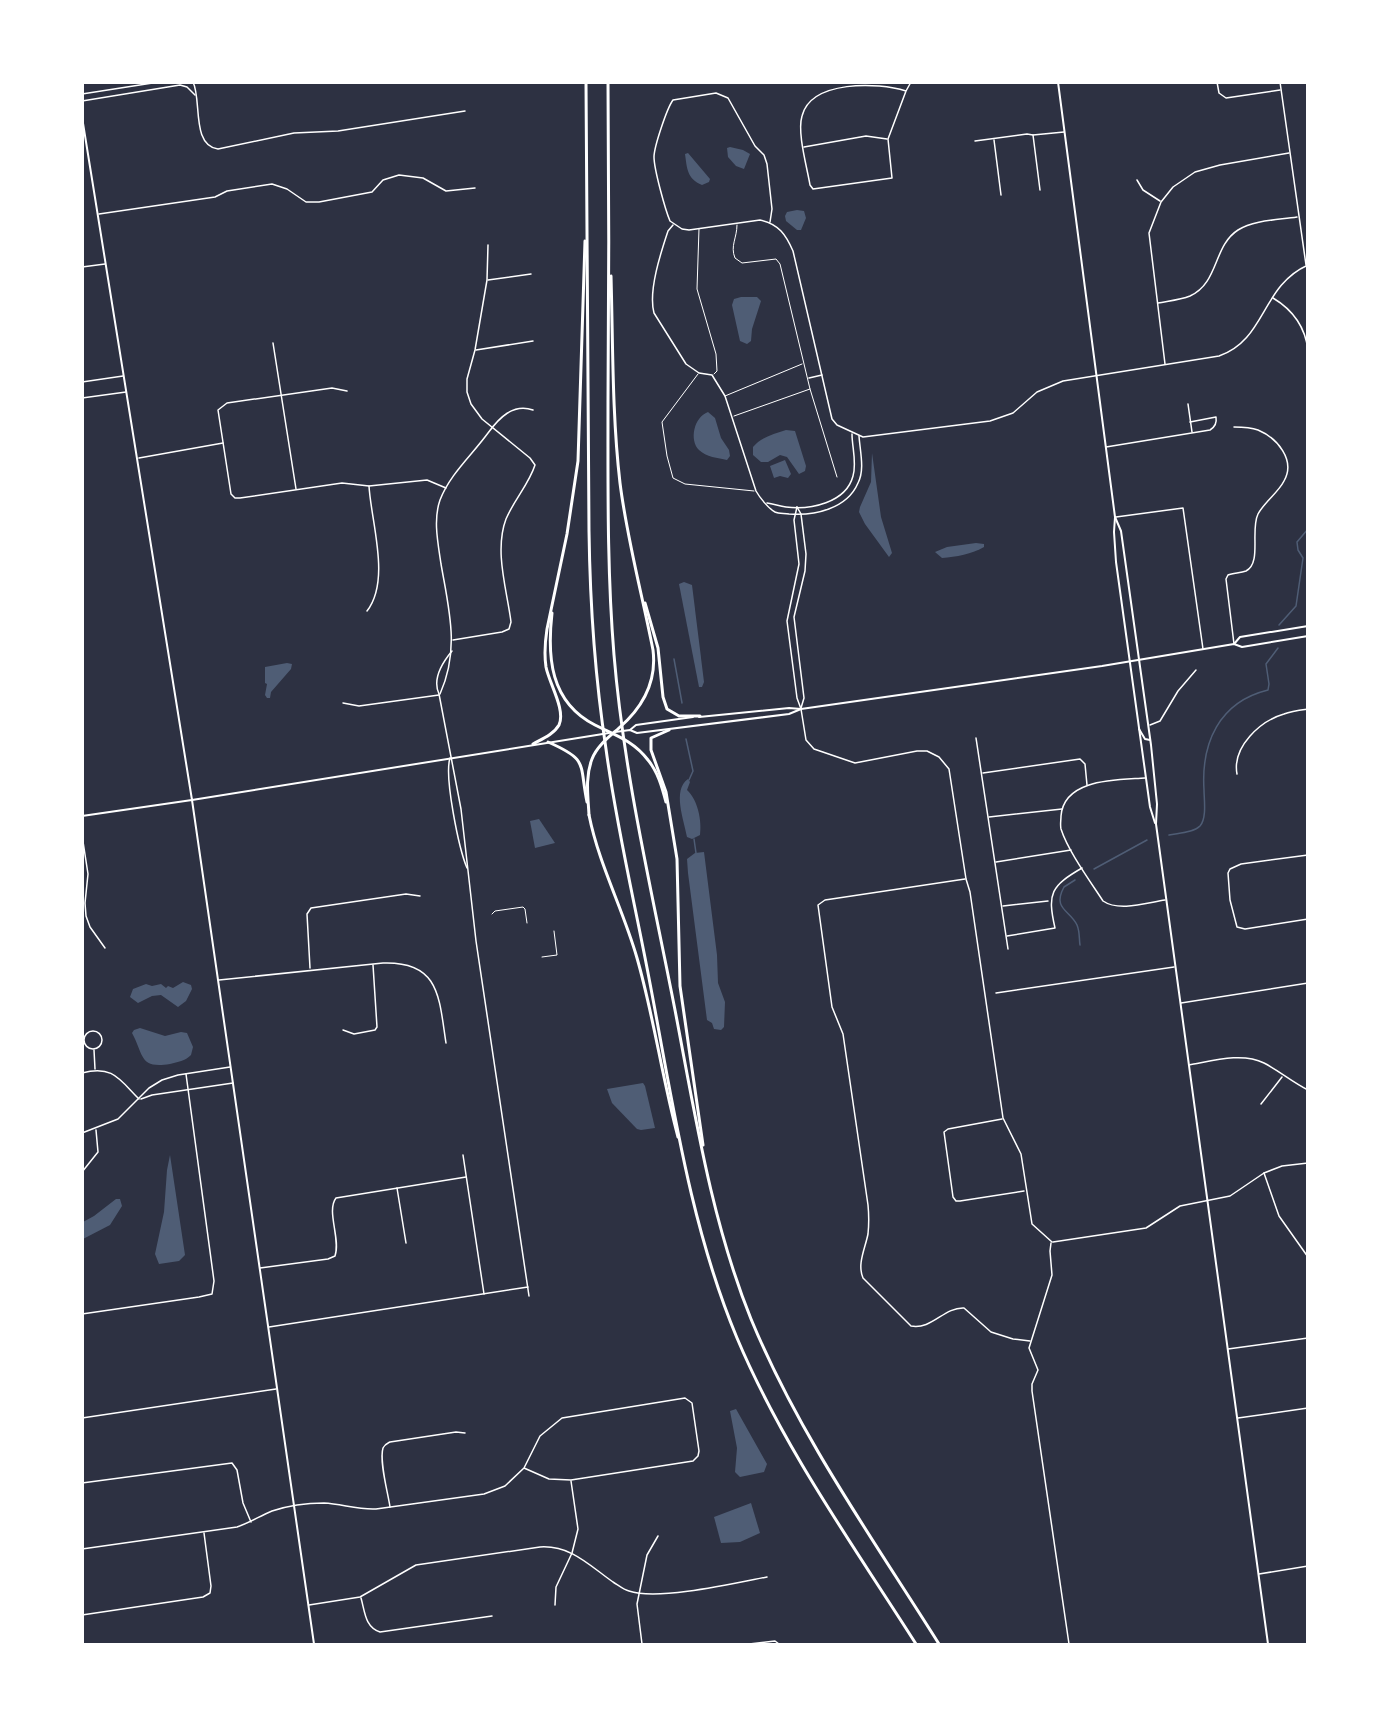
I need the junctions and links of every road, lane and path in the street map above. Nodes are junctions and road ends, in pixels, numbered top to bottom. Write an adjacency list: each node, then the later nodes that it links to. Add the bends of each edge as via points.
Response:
1 (159, 82): 11 (street)
2 (193, 82): 12 (street)
3 (586, 82): 23 (highway)
4 (608, 82): 29 (highway)
5 (911, 82): 10 (street)
6 (1058, 82): 16 (main road)
7 (1217, 82): 9 (street, via 1221,96 1226,98)
8 (1280, 82): 9 (street)
9 (1280, 90): 22 (street)
10 (906, 91): 19 (street); 21 (street, via 892,86 860,85 824,91 813,97 800,124)
11 (82, 94)
12 (195, 96): 13 (street, via 192,90 180,86); 14 (street, via 202,135 208,146 218,149 294,133 338,131)
13 (82, 101)
14 (465, 111)
15 (82, 117): 30 (main road)
16 (1064, 132): 17 (street); 54 (main road)
17 (1033, 135): 18 (street); 26 (street)
18 (993, 138): 20 (street); 27 (street)
19 (888, 139): 21 (street, via 866,136); 21 (street, via 892,178 816,189 810,185)
20 (975, 141)
21 (804, 147)
22 (1289, 153): 28 (street, via 1195,172 1173,187); 31 (street)
23 (586, 167): 88 (highway, via 578,461); 174 (highway, via 590,590 595,662 614,800)
24 (1137, 180): 28 (street, via 1143,190)
25 (475, 188): 30 (street, via 446,191 423,178 399,175 383,180 372,192 319,202 306,202 272,184)
26 (1040, 190)
27 (1001, 195)
28 (1161, 202): 43 (street, via 1149,233)
29 (609, 211): 86 (highway, via 616,447); 173 (highway, via 610,573 614,658 625,747)
30 (98, 214): 37 (main road)
31 (1298, 217): 38 (street); 43 (street, via 1249,224 1237,231 1222,248 1211,277 1201,290)
32 (770, 222): 33 (street); 34 (street, via 772,209 764,155 728,98 711,93 674,100 664,118 654,157); 52 (street, via 782,230 793,251)
33 (737, 223): 35 (street); 48 (lane, via 732,246 735,258 742,263 776,259 780,264)
34 (673, 225): 35 (street); 50 (street, via 664,243 652,305 686,364)
35 (699, 229): 51 (lane, via 697,289 717,354 717,371)
36 (488, 245): 41 (street)
37 (106, 264): 39 (street); 53 (main road)
38 (1307, 266): 42 (street, via 1289,275)
39 (82, 267)
40 (531, 274): 41 (street)
41 (487, 280): 46 (street)
42 (1272, 298): 47 (street, via 1293,312 1302,325); 49 (street, via 1251,334 1233,352)
43 (1157, 303): 49 (street)
44 (533, 341): 46 (street)
45 (273, 343): 60 (street)
46 (475, 350): 68 (street, via 467,392 475,412)
47 (1308, 350)
48 (804, 364): 55 (lane); 61 (lane)
49 (1165, 365): 54 (street)
50 (699, 373): 51 (street); 79 (lane, via 663,422 673,478 685,484)
51 (712, 375): 61 (street)
52 (822, 375): 55 (street); 69 (street, via 832,419)
53 (124, 376): 56 (street); 59 (main road)
54 (1097, 376): 71 (street, via 1044,388 1012,413 990,420); 73 (main road)
55 (808, 378): 57 (lane)
56 (82, 382)
57 (810, 389): 65 (lane); 75 (lane)
58 (347, 391): 60 (street, via 332,388)
59 (126, 392): 62 (street); 74 (main road)
60 (281, 395): 72 (street, via 227,403 218,410); 78 (street)
61 (725, 396): 65 (street)
62 (82, 398)
63 (1188, 404): 66 (street)
64 (533, 410): 68 (street, via 517,408)
65 (732, 417): 79 (street)
66 (1190, 422): 70 (street); 70 (street, via 1216,417 1214,428)
67 (1234, 427): 94 (street, via 1258,430 1279,443 1288,465 1283,484 1263,506 1254,525 1254,561 1245,571 1226,579)
68 (492, 428): 77 (street); 93 (street, via 533,461 534,469 506,520 502,538 511,622 509,629 502,632)
69 (852, 433): 71 (street); 81 (street, via 854,470 848,487 830,502)
70 (1192, 433): 73 (street)
71 (859, 436): 83 (street, via 861,471 854,492 835,506)
72 (224, 443): 74 (street); 78 (street, via 231,494 235,498)
73 (1106, 447): 84 (main road)
74 (136, 458): 121 (main road)
75 (837, 477)
76 (369, 486): 77 (street, via 427,480); 78 (street, via 342,483); 89 (street, via 379,581)
77 (446, 488): 93 (street, via 436,527)
78 (296, 490)
79 (756, 491): 80 (street)
80 (766, 503): 81 (street); 82 (street, via 774,512)
81 (797, 507): 82 (street); 83 (street)
82 (794, 514): 83 (street); 103 (street, via 799,564 787,621)
83 (801, 514): 103 (street, via 806,562 794,622 804,698)
84 (1115, 517): 85 (main road); 87 (main road, via 1121,531); 96 (street, via 1183,508)
85 (1119, 583): 87 (main road); 99 (main road)
86 (639, 584): 106 (highway, via 658,648 665,706 675,715); 111 (highway, via 653,650 653,675 641,704)
87 (1129, 590): 98 (main road)
88 (554, 597): 111 (highway, via 549,648 558,687 579,715); 115 (highway, via 545,660 561,719 554,731)
89 (367, 611)
90 (1308, 626): 91 (main road)
91 (1262, 634): 94 (main road, via 1240,638); 95 (main road)
92 (1306, 636): 95 (main road)
93 (453, 640): 97 (street)
94 (1234, 644): 95 (main road); 96 (main road)
95 (1258, 645)
96 (1203, 649): 98 (main road)
97 (452, 651): 101 (street); 101 (street, via 439,674 436,688)
98 (1139, 660): 99 (main road); 108 (main road)
99 (1129, 662): 103 (main road); 107 (main road)
100 (1196, 670): 108 (street, via 1160,721)
101 (440, 694): 102 (street, via 359,706); 116 (street)
102 (343, 703)
103 (801, 709): 106 (main road); 110 (main road, via 789,714); 134 (street, via 809,745 848,762 920,751 943,759 951,778)
104 (1307, 709): 105 (street); 118 (street, via 1283,714 1256,731 1238,756)
105 (1308, 713)
106 (700, 716): 109 (main road, via 636,725)
107 (1138, 726): 113 (main road, via 1145,739); 119 (main road)
108 (1148, 726): 113 (main road)
109 (630, 730): 110 (main road, via 637,734); 111 (main road)
110 (669, 730): 124 (highway, via 653,736 650,743 666,788)
111 (614, 732): 114 (main road); 123 (highway, via 596,752 590,766); 124 (highway, via 648,759)
112 (976, 738): 117 (street)
113 (1150, 740): 127 (main road)
114 (548, 742): 115 (main road); 123 (highway, via 570,751 579,760)
115 (533, 744): 116 (main road)
116 (450, 758): 121 (main road); 133 (street); 133 (street, via 451,791)
117 (982, 773): 120 (street, via 1080,759 1085,764); 126 (street)
118 (1237, 774)
119 (1146, 778): 120 (street); 127 (main road)
120 (1087, 785): 122 (street, via 1065,801)
121 (192, 800): 125 (main road); 150 (main road)
122 (1062, 809): 126 (street); 129 (street, via 1060,828)
123 (590, 815): 174 (highway, via 598,852 642,973)
124 (670, 815): 173 (highway, via 677,859 681,993)
125 (82, 816)
126 (988, 817): 131 (street)
127 (1156, 824): 136 (main road)
128 (82, 835): 144 (street, via 88,874 86,916)
129 (1072, 850): 131 (street); 132 (street)
130 (1308, 855): 140 (street, via 1241,864 1228,873 1234,923 1240,929)
131 (995, 862): 138 (street)
132 (1082, 868): 136 (street, via 1108,905); 137 (street, via 1057,884)
133 (468, 873): 185 (street)
134 (966, 879): 168 (street); 191 (street, via 818,904 832,1007 843,1034 870,1221 861,1274 911,1326 922,1326 952,1309 964,1308 991,1332)
135 (420, 896): 149 (street, via 406,894 311,908 307,914)
136 (1166, 900): 148 (main road)
137 (1050, 901): 138 (street); 143 (street, via 1055,928)
138 (1002, 907): 143 (street)
139 (492, 914): 141 (lane, via 522,907)
140 (1308, 919)
141 (527, 924)
142 (554, 931): 146 (lane, via 557,955)
143 (1006, 936): 145 (street)
144 (105, 948)
145 (1008, 949)
146 (542, 957)
147 (373, 964): 149 (street); 154 (street, via 377,1027 354,1034); 155 (street, via 407,964 427,977 436,990)
148 (1175, 967): 152 (street); 153 (main road)
149 (310, 969): 150 (street)
150 (218, 980): 158 (main road)
151 (1308, 983): 153 (street)
152 (996, 993)
153 (1180, 1003): 157 (main road)
154 (343, 1030)
155 (446, 1043)
156 (93, 1049): 156 (street, via 101,1043 99,1034 89,1032 85,1045); 159 (street)
157 (1189, 1065): 162 (street, via 1249,1058 1266,1063); 180 (main road)
158 (231, 1067): 161 (street); 163 (main road)
159 (95, 1070): 160 (street); 166 (street, via 110,1072)
160 (82, 1073)
161 (186, 1074): 164 (street); 166 (street, via 162,1080)
162 (1282, 1076): 165 (street); 167 (street)
163 (233, 1083): 164 (street); 184 (main road)
164 (188, 1090): 166 (street); 188 (street, via 214,1281 212,1294)
165 (1308, 1090)
166 (140, 1099): 169 (street, via 118,1119)
167 (1261, 1104)
168 (1003, 1118): 179 (street, via 1021,1154); 179 (street, via 944,1132 953,1197 960,1201)
169 (96, 1129): 170 (street); 175 (street, via 98,1152)
170 (82, 1133)
171 (463, 1155): 177 (street)
172 (1308, 1163): 176 (street)
173 (705, 1164): 222 (highway, via 735,1276 774,1370 816,1448)
174 (685, 1165): 221 (highway, via 711,1268 755,1377 795,1452)
175 (82, 1172)
176 (1264, 1173): 180 (street, via 1230,1196); 183 (street, via 1279,1216)
177 (466, 1177): 178 (street); 186 (street)
178 (397, 1187): 182 (street); 184 (street, via 336,1198 335,1256)
179 (1026, 1191): 181 (street, via 1032,1224)
180 (1207, 1200): 181 (street, via 1180,1206 1146,1228); 192 (main road)
181 (1052, 1242): 191 (street, via 1052,1275)
182 (406, 1243)
183 (1308, 1257)
184 (259, 1269): 189 (main road)
185 (528, 1287): 186 (street); 187 (street)
186 (484, 1294): 189 (street)
187 (529, 1296)
188 (82, 1314)
189 (268, 1327): 193 (main road)
190 (1308, 1338): 192 (street)
191 (1030, 1341): 223 (street, via 1038,1370 1032,1391)
192 (1228, 1349): 196 (main road)
193 (277, 1389): 195 (street); 201 (main road)
194 (1308, 1408): 196 (street)
195 (82, 1418)
196 (1237, 1418): 209 (main road)
197 (465, 1432): 202 (street, via 386,1444 383,1461)
198 (524, 1468): 199 (street, via 549,1479); 199 (street, via 540,1436 562,1418 689,1400 699,1451 693,1461); 202 (street, via 505,1486 484,1494)
199 (571, 1480): 207 (street, via 578,1529)
200 (82, 1484): 203 (street, via 232,1463)
201 (294, 1507): 202 (street, via 323,1503 359,1509); 203 (street, via 271,1511); 213 (main road)
202 (390, 1508)
203 (251, 1522): 204 (street)
204 (204, 1533): 206 (street); 215 (street, via 210,1593)
205 (658, 1536): 211 (street, via 647,1555)
206 (82, 1549)
207 (572, 1553): 211 (street, via 627,1591); 212 (street, via 540,1547 416,1565); 214 (street, via 556,1587)
208 (1308, 1566): 209 (street)
209 (1259, 1574): 224 (main road)
210 (767, 1577): 211 (street)
211 (639, 1594): 218 (street, via 637,1613)
212 (360, 1597): 213 (street); 216 (street, via 367,1622 380,1632)
213 (308, 1605): 217 (main road)
214 (555, 1605)
215 (82, 1615)
216 (492, 1616)
217 (314, 1644)
218 (642, 1644)
219 (749, 1644): 220 (street)
220 (779, 1644)
221 (916, 1644)
222 (939, 1644)
223 (1070, 1644)
224 (1268, 1644)

